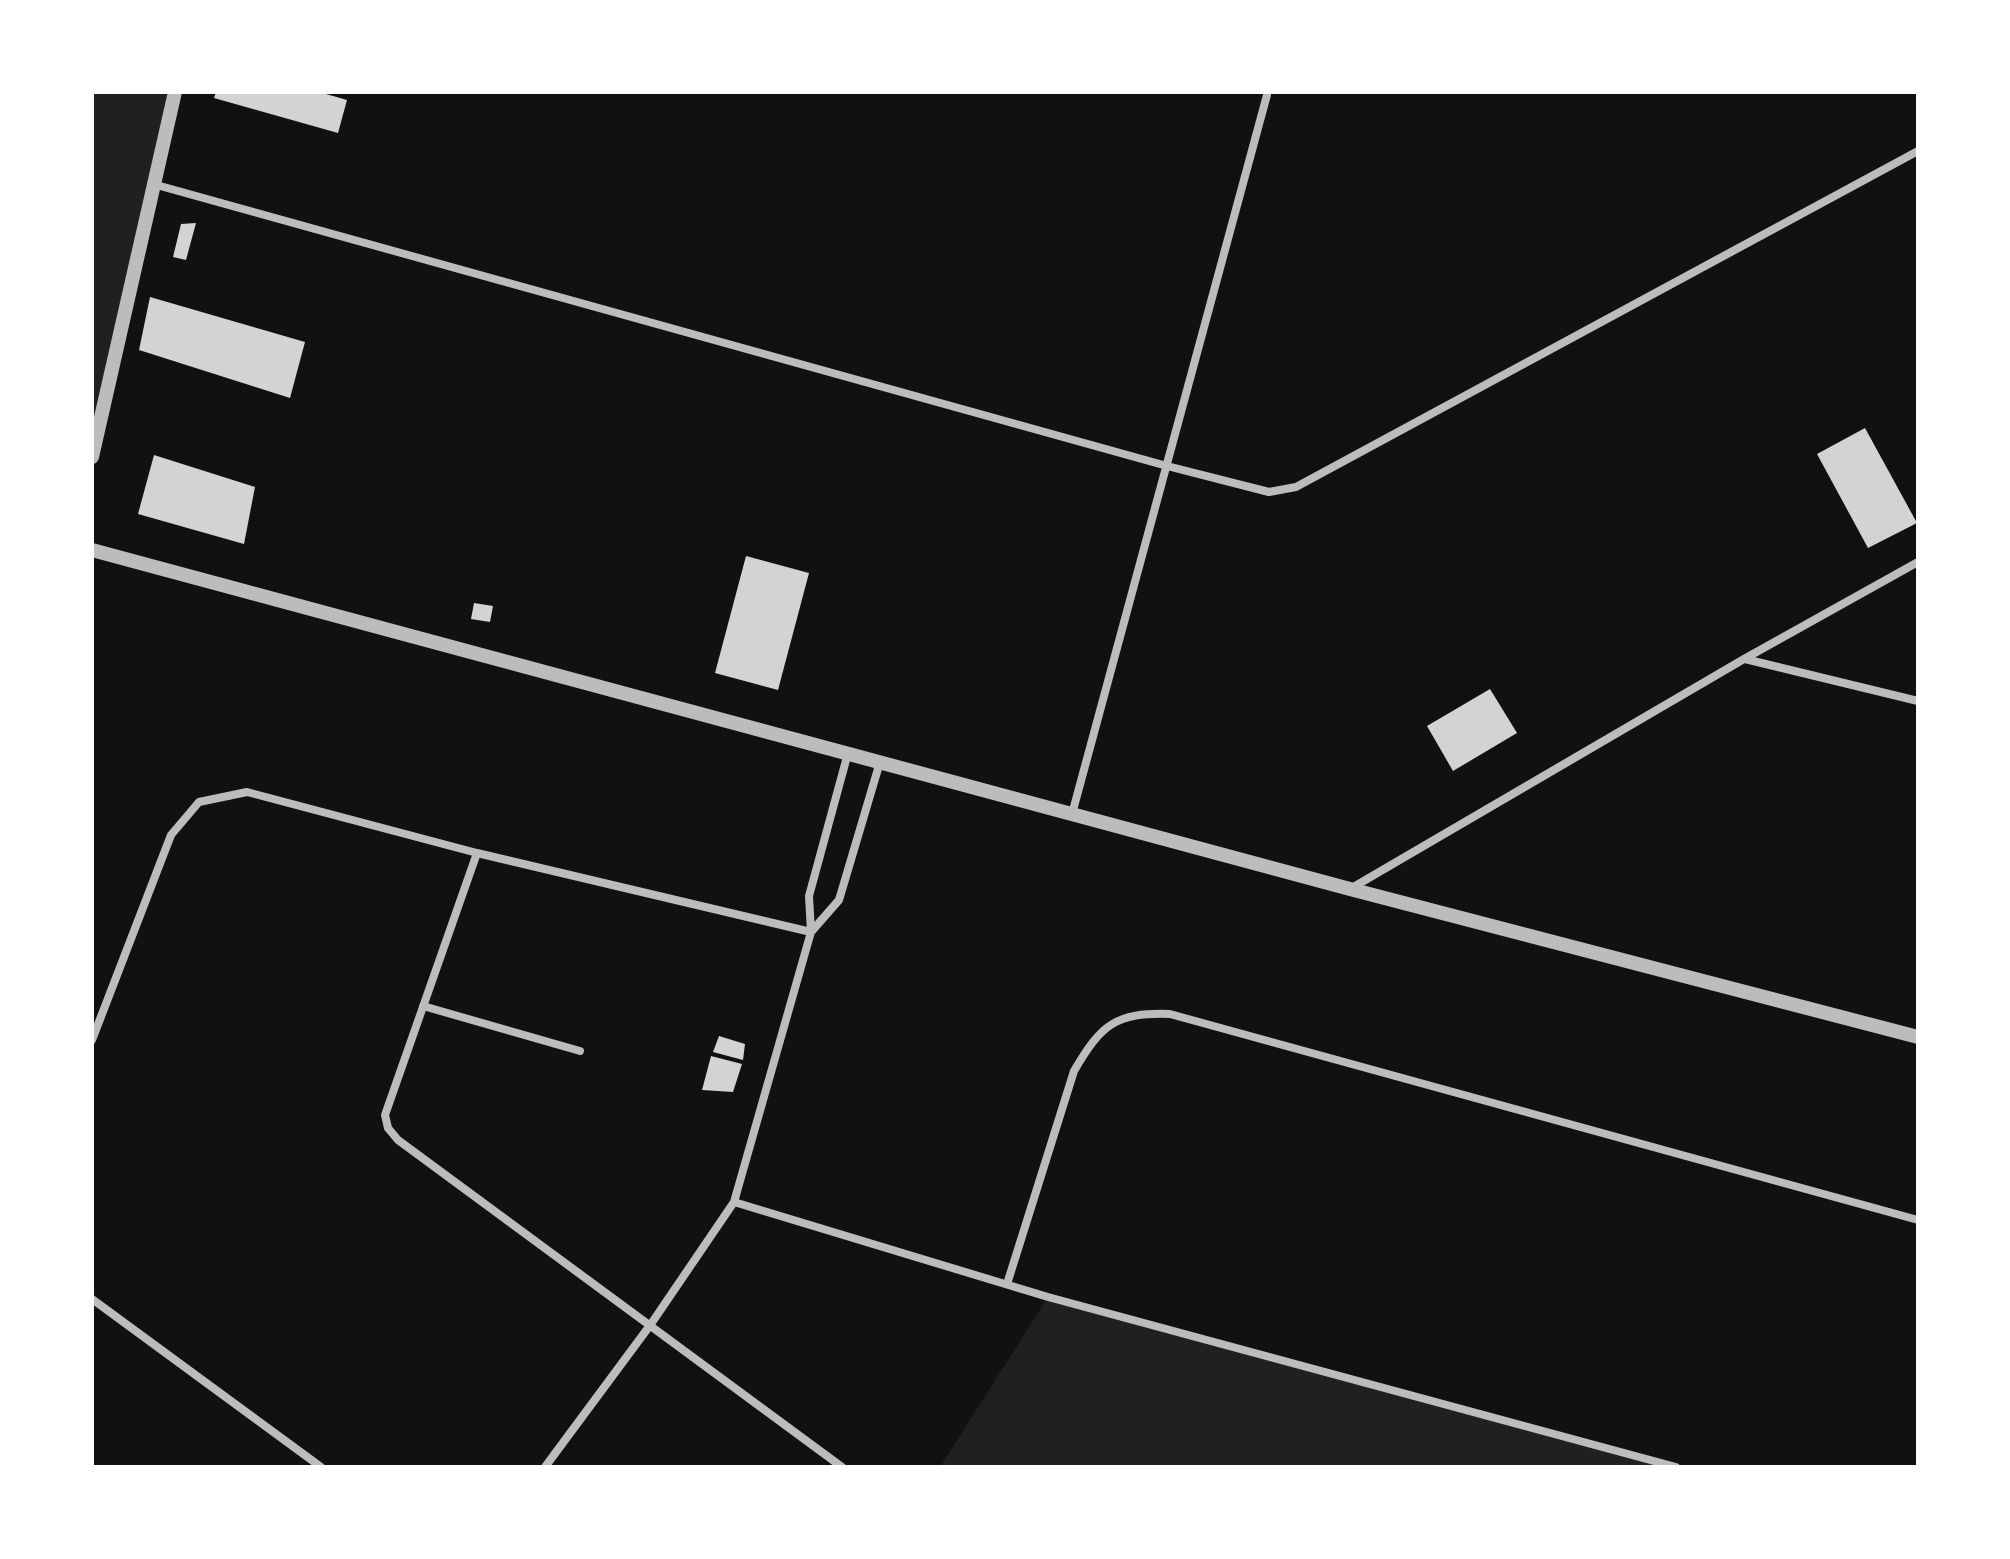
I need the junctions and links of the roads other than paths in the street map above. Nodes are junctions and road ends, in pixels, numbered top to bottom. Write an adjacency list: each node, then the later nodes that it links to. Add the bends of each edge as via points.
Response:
1 (175, 92): 5 (street)
2 (1257, 92): 3 (street)
3 (1269, 93): 7 (street)
4 (1918, 151): 7 (street, via 1296,487 1269,492)
5 (153, 184): 6 (street); 7 (street)
6 (92, 457)
7 (1167, 466): 14 (street)
8 (92, 550): 12 (street)
9 (1918, 562): 10 (street)
10 (1744, 659): 11 (street); 16 (street)
11 (1918, 701)
12 (848, 752): 13 (street); 17 (street, via 809,896)
13 (880, 761): 14 (street); 17 (street, via 839,900)
14 (1072, 814): 16 (street)
15 (477, 853): 17 (street); 18 (street); 20 (street, via 247,792 199,802 171,835)
16 (1350, 889): 19 (street)
17 (811, 932): 22 (street)
18 (423, 1006): 21 (street); 26 (street, via 385,1115 388,1128)
19 (1918, 1037)
20 (92, 1040)
21 (580, 1051)
22 (734, 1202): 24 (street); 26 (street)
23 (1918, 1220): 24 (street, via 1170,1014 1146,1013 1110,1024 1092,1039 1074,1071)
24 (1007, 1284): 30 (street)
25 (92, 1299): 27 (street)
26 (651, 1324): 28 (street); 29 (street)
27 (321, 1467)
28 (545, 1467)
29 (842, 1467)
30 (1676, 1467)

